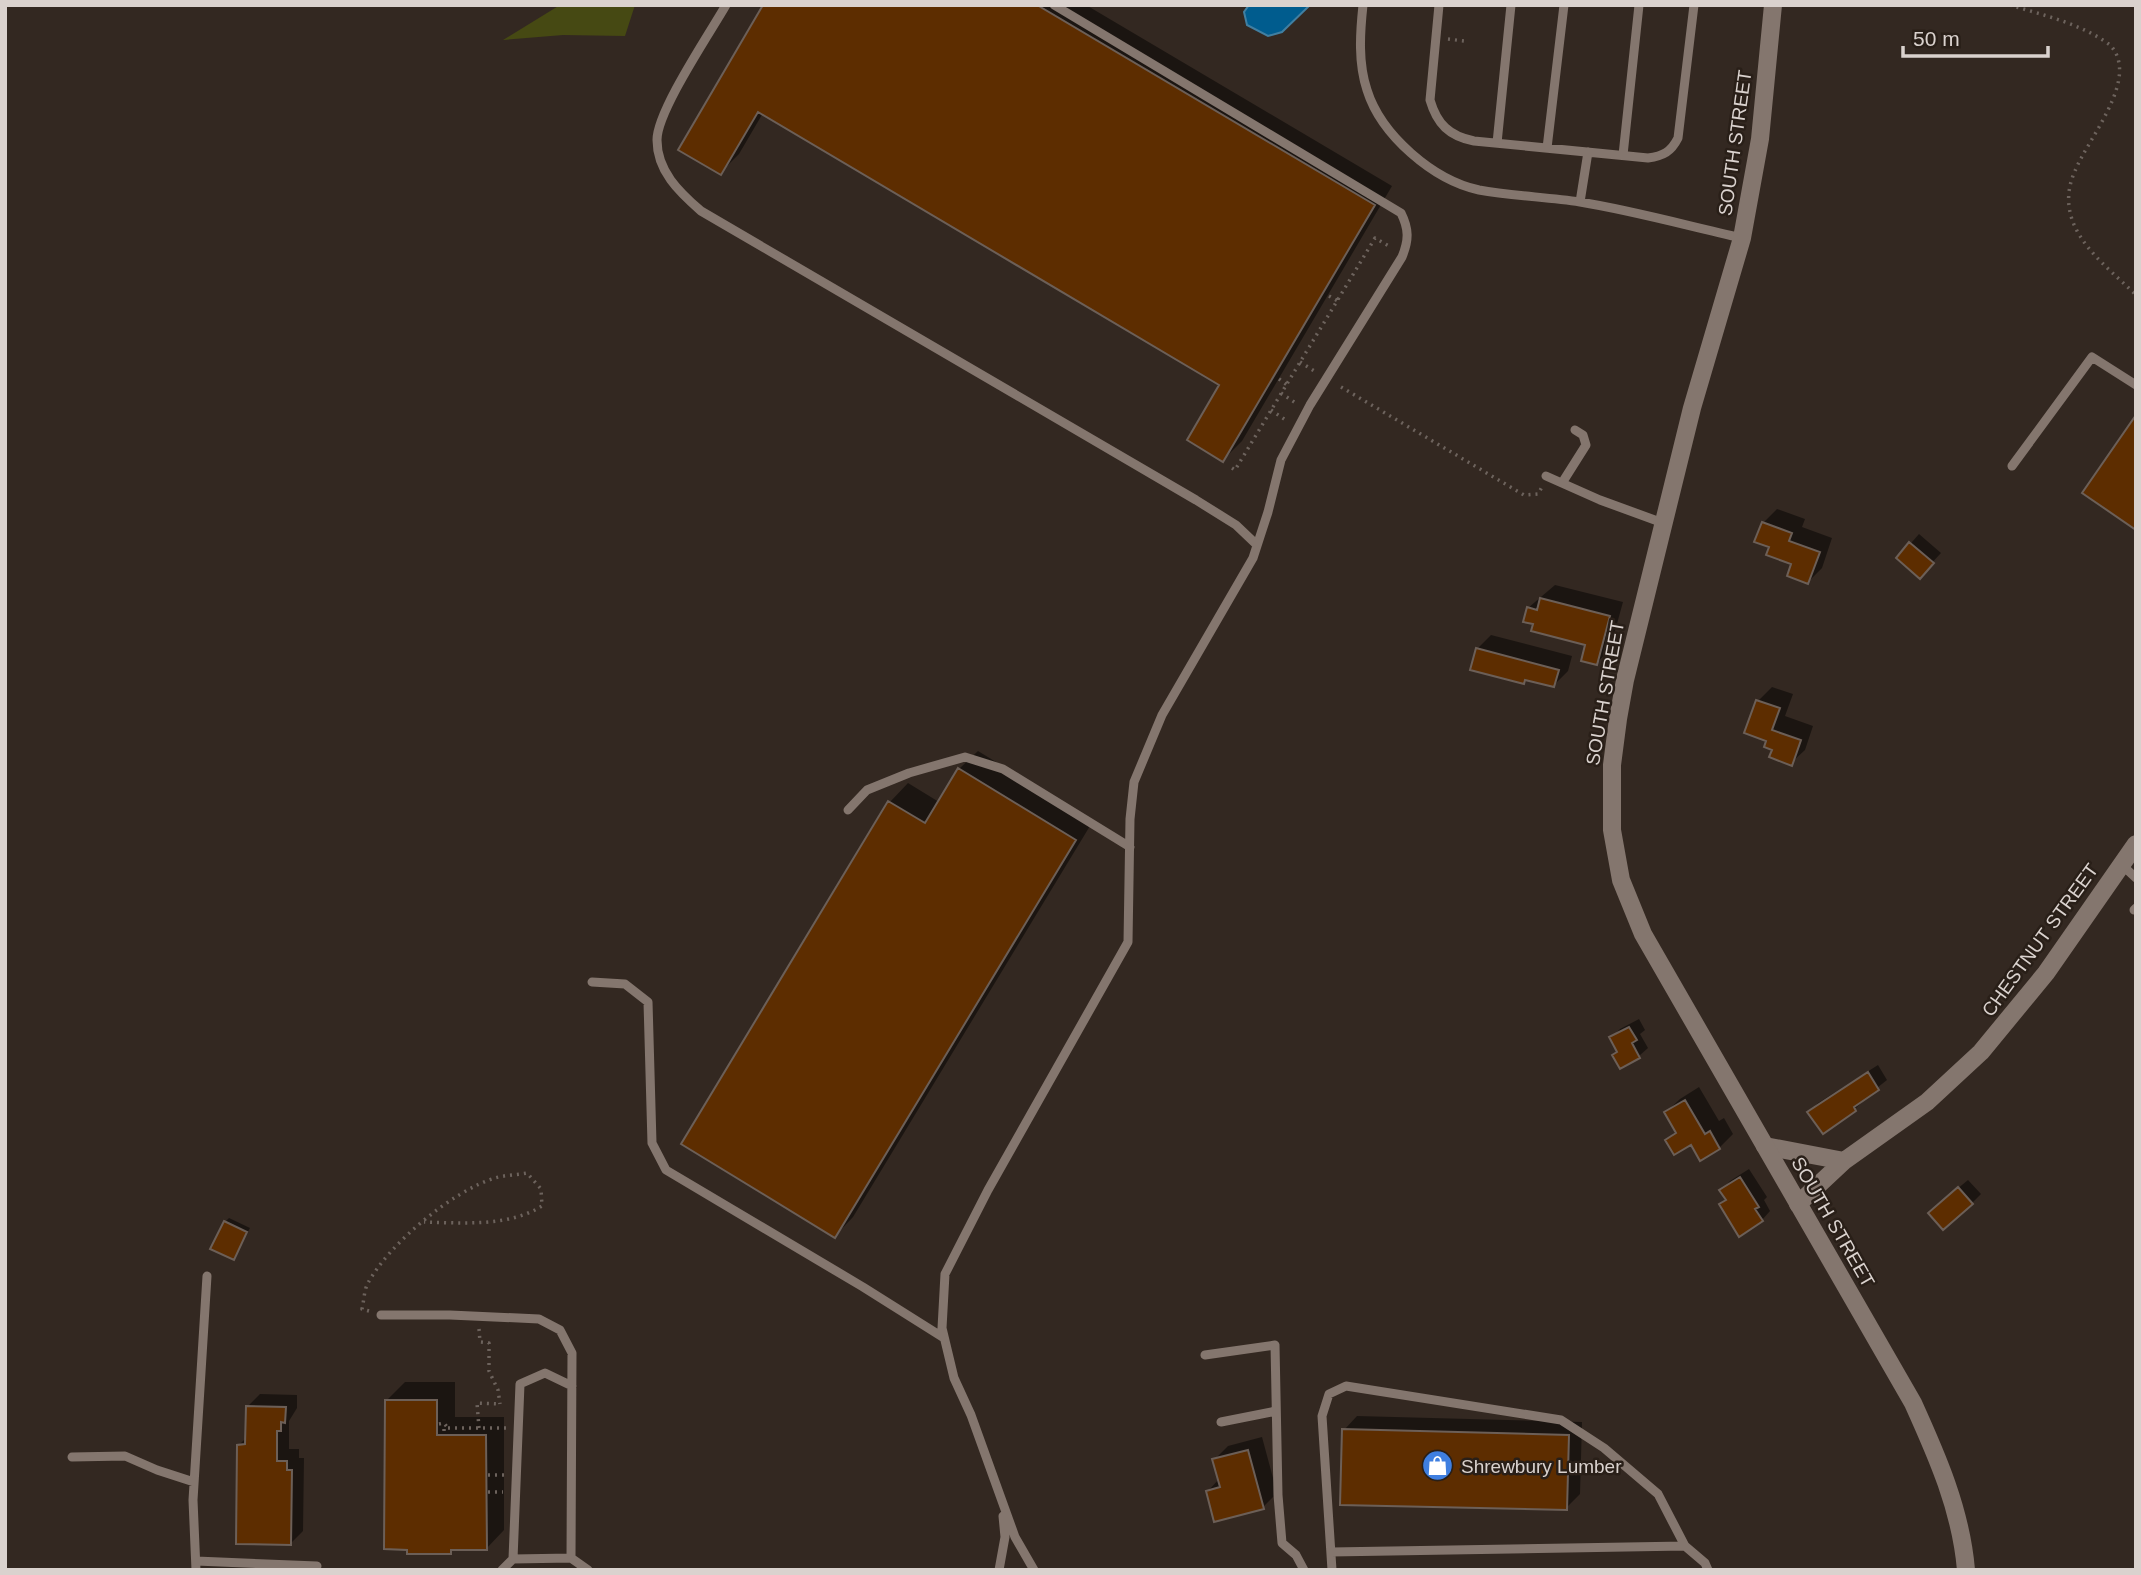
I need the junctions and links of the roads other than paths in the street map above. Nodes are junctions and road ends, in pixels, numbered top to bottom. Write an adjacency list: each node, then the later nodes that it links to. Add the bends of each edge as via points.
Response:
1 (726, 5): 22 (lane, via 666,108 657,139 662,164 676,190 701,211 1196,499 1236,524)
2 (1054, 5): 22 (lane, via 1401,214 1408,228 1402,257 1281,460)
3 (1363, 5): 14 (lane, via 1360,33 1367,92 1402,145 1450,180 1477,190)
4 (1439, 5): 10 (lane, via 1430,85 1433,113 1450,133 1462,139)
5 (1511, 5): 10 (lane)
6 (1564, 5): 11 (lane)
7 (1639, 5): 13 (lane)
8 (1694, 5): 13 (lane, via 1678,138 1662,156)
9 (1773, 5): 15 (street, SOUTH STREET, via 1760,139)
10 (1497, 143): 11 (lane)
11 (1547, 148): 12 (lane)
12 (1588, 152): 13 (lane); 14 (lane)
13 (1623, 155)
14 (1580, 202): 15 (lane)
15 (1742, 238): 21 (street, SOUTH STREET)
16 (2136, 385): 18 (lane, via 2092,357)
17 (1575, 430): 20 (lane, via 1586,445)
18 (2012, 466)
19 (1544, 481): 20 (lane)
20 (1562, 483): 21 (lane)
21 (1663, 523): 29 (street, SOUTH STREET, via 1618,719 1611,795 1616,857 1643,934)
22 (1257, 545): 25 (lane, via 1158,726 1134,782)
23 (848, 810): 25 (lane, via 867,790 965,757 1003,769)
24 (2136, 844): 26 (street, CHESTNUT STREET)
25 (1130, 847): 34 (lane, via 1128,942 945,1274)
26 (2121, 864): 27 (lane); 30 (street, CHESTNUT STREET, via 2046,973 1981,1052 1927,1102)
27 (2136, 878)
28 (592, 982): 34 (lane, via 625,984 648,1002 652,1143 666,1170)
29 (1765, 1146): 30 (street); 31 (street, SOUTH STREET)
30 (1843, 1161): 31 (street, CHESTNUT STREET)
31 (1798, 1204): 55 (street, SOUTH STREET, via 1913,1403 1953,1505)
32 (207, 1276): 40 (lane)
33 (381, 1315): 36 (lane, via 539,1320 560,1330 572,1353)
34 (944, 1338): 41 (lane, via 954,1378)
35 (1205, 1354): 37 (lane, via 1275,1345)
36 (572, 1386): 44 (lane); 45 (lane, via 545,1373 520,1384)
37 (1276, 1411): 38 (lane); 52 (lane, via 1282,1543)
38 (1221, 1422)
39 (72, 1457): 40 (lane, via 125,1456)
40 (194, 1482): 46 (lane)
41 (1001, 1504): 50 (lane, via 1005,1537); 51 (lane)
42 (1685, 1546): 43 (lane); 43 (lane, via 1658,1494 1562,1420 1346,1386 1329,1394 1322,1416); 54 (lane)
43 (1331, 1552): 53 (lane)
44 (572, 1558): 45 (lane); 49 (lane)
45 (513, 1559): 48 (lane)
46 (196, 1565): 47 (lane)
47 (317, 1566)
48 (502, 1570)
49 (589, 1570)
50 (999, 1570)
51 (1034, 1570)
52 (1304, 1570)
53 (1332, 1570)
54 (1708, 1570)
55 (1966, 1570)

